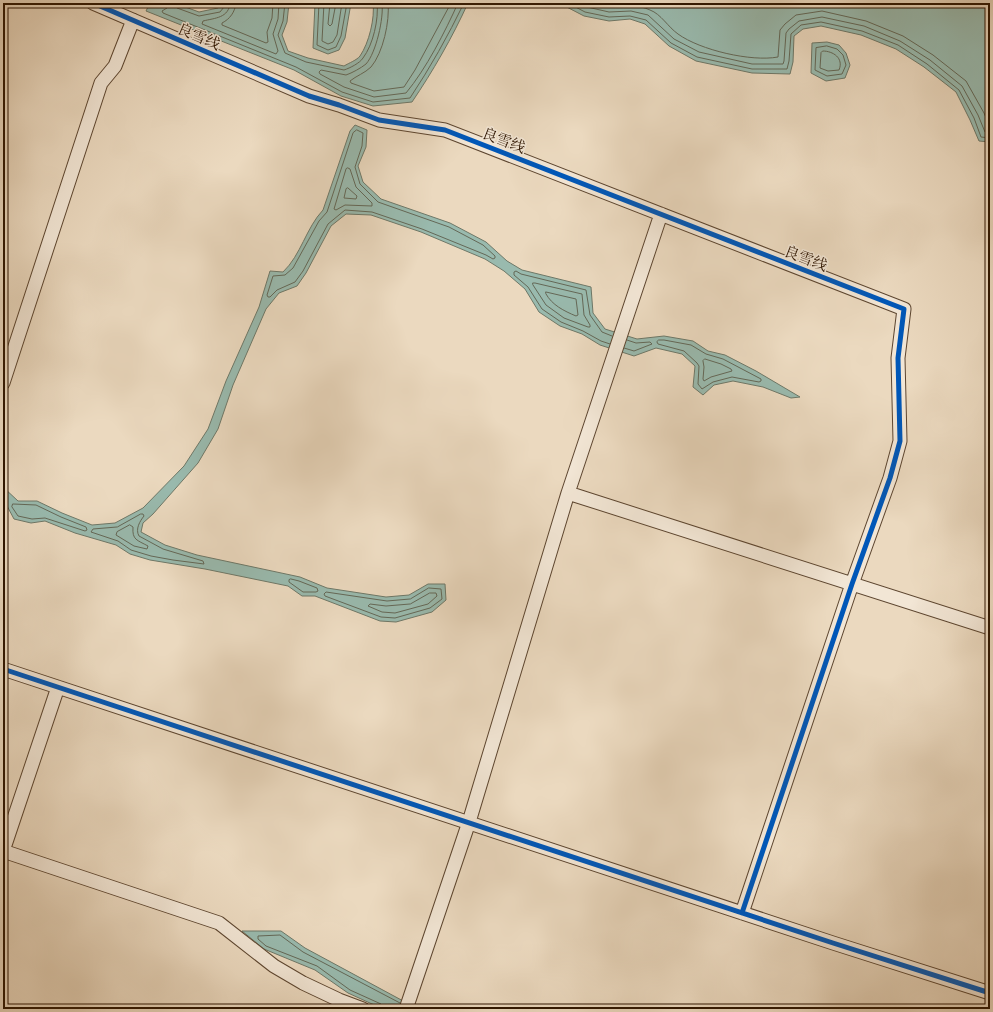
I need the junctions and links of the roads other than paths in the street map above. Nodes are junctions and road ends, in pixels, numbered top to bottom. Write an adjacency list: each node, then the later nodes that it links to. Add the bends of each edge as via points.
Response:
1 (93, 3): 2 (street, 良雪线)
2 (133, 20): 3 (street, 良雪线, via 309,96 379,120 445,130); 4 (street, via 115,66 101,83)
3 (661, 214): 5 (street); 6 (street, 良雪线, via 904,309 898,358 900,441 890,478)
4 (3, 383)
5 (568, 493): 6 (street); 10 (street)
6 (852, 584): 7 (street); 12 (street)
7 (990, 628)
8 (3, 669): 9 (street)
9 (58, 687): 10 (street); 11 (street)
10 (470, 822): 12 (street); 14 (street)
11 (3, 851): 15 (street, via 219,923 274,966 339,1000)
12 (742, 913): 13 (street)
13 (990, 993)
14 (408, 1003)
15 (363, 1009)

